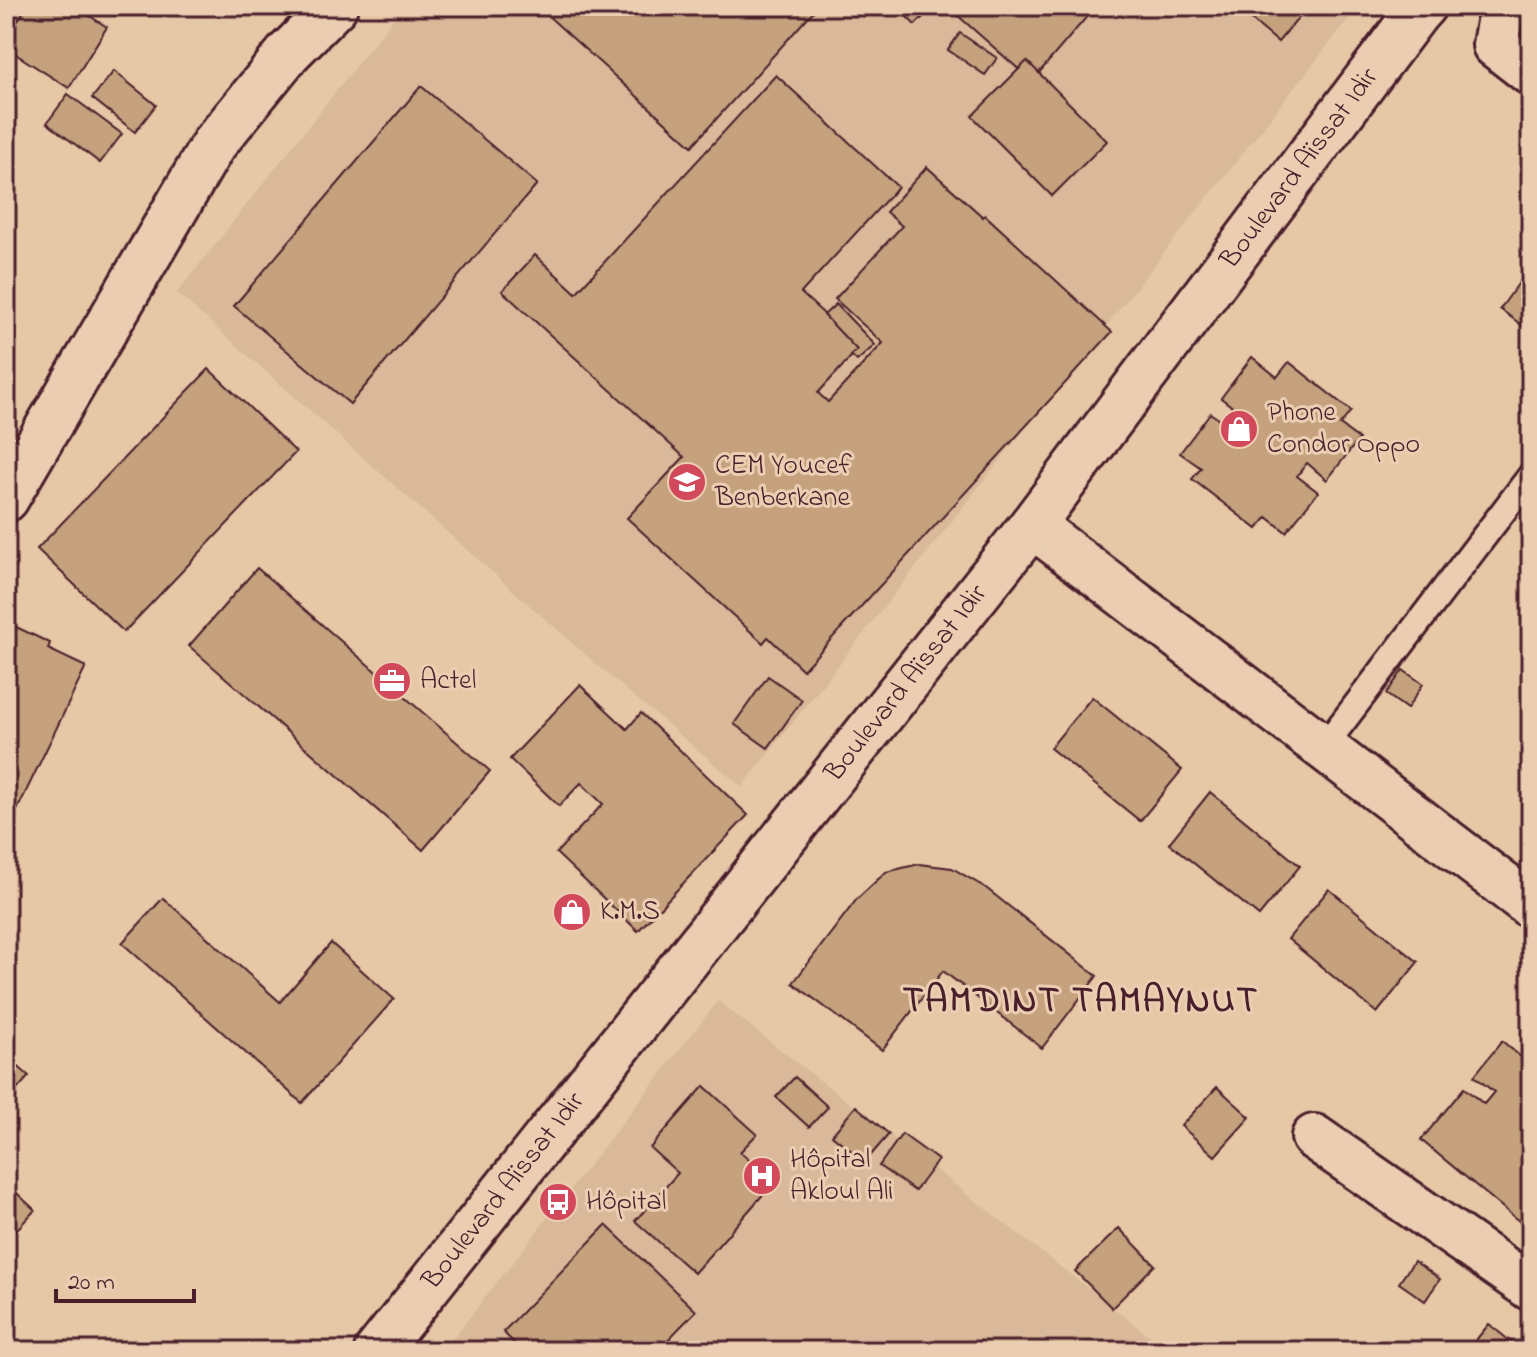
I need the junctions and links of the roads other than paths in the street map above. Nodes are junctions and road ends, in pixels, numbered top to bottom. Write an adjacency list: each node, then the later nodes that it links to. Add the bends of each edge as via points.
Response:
1 (335, 6): 6 (street, via 288,53 213,145)
2 (1423, 6): 7 (street, Boulevard Aïssat Idir)
3 (1502, 6): 4 (street, via 1495,45)
4 (1531, 73)
5 (1531, 475): 8 (lane)
6 (6, 499)
7 (1032, 525): 8 (street); 12 (street, Boulevard Aïssat Idir)
8 (1323, 748): 9 (street)
9 (1531, 906)
10 (1314, 1137): 11 (street)
11 (1531, 1288)
12 (377, 1351)

